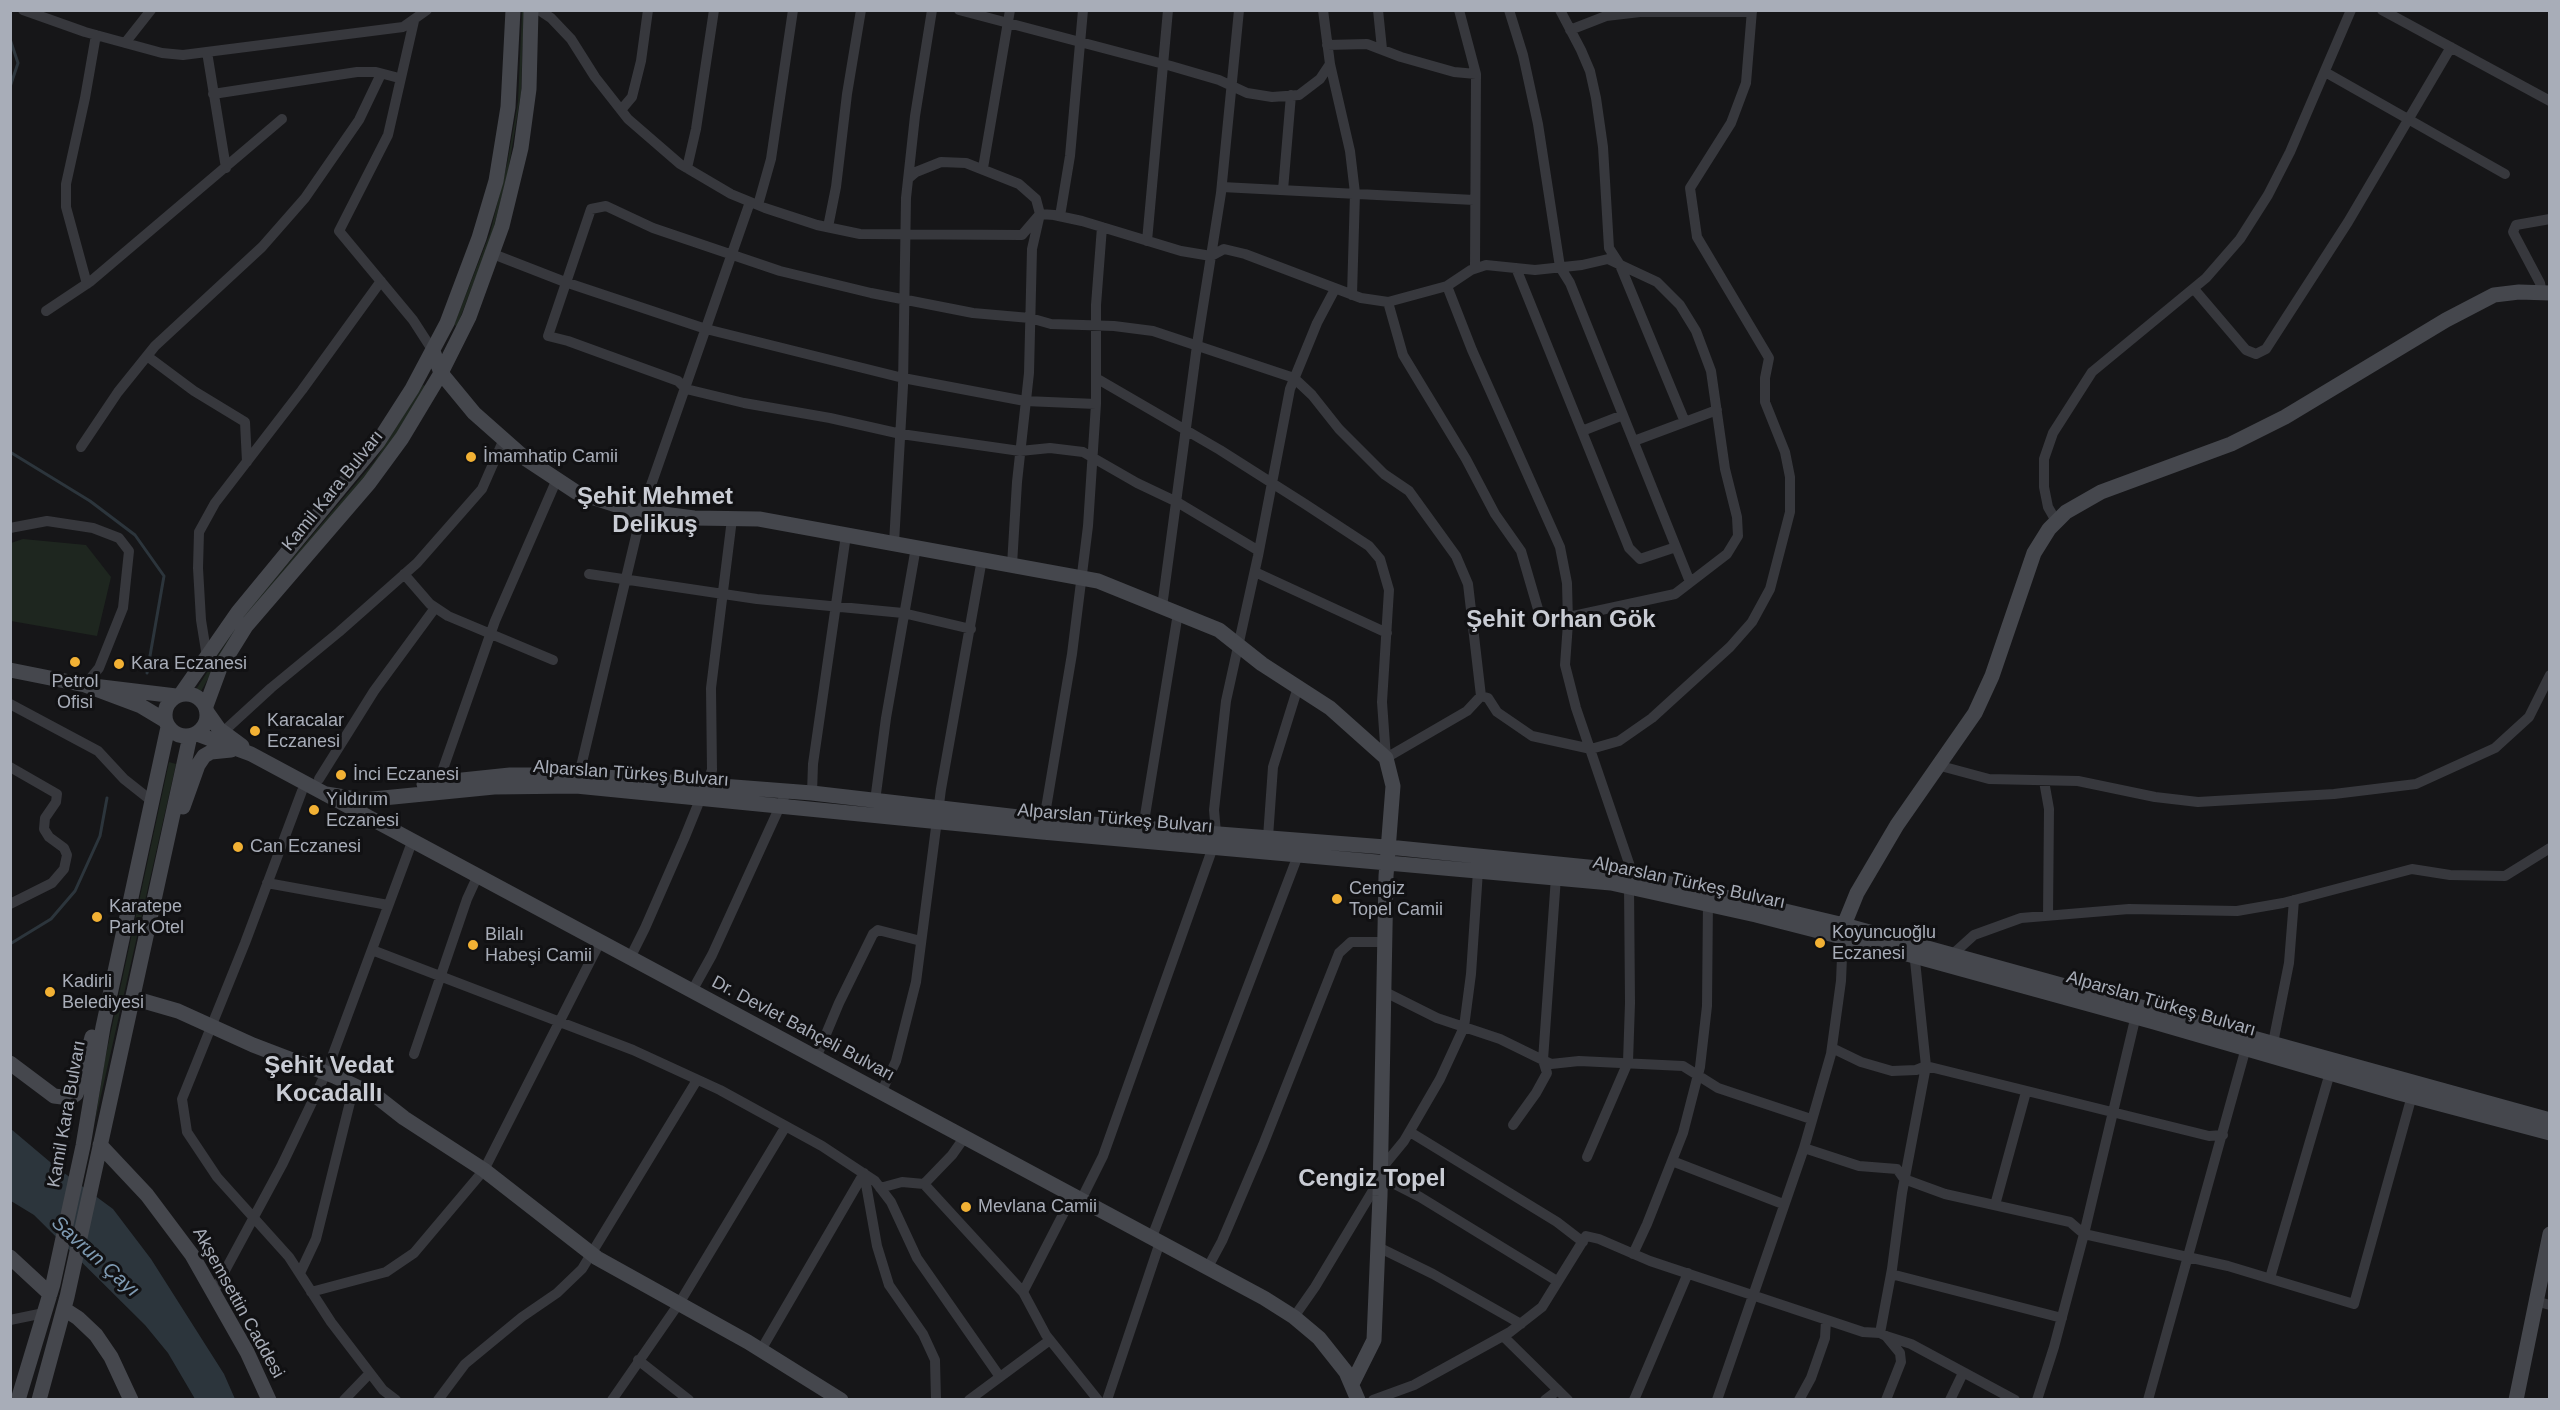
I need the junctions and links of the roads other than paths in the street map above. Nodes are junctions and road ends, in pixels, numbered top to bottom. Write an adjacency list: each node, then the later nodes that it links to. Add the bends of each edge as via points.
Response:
1 (23, 10): 28 (street)
2 (151, 10): 29 (street)
3 (427, 10): 25 (street)
4 (513, 10): 87 (main road, Kamil Kara Bulvarı, via 508,107 496,181 456,302)
5 (531, 10): 65 (main road, Kamil Kara Bulvarı, via 523,131)
6 (538, 10): 45 (street, via 571,39)
7 (648, 10): 45 (street, via 632,97)
8 (714, 10): 49 (street)
9 (794, 10): 57 (street, via 771,159)
10 (861, 10): 61 (street)
11 (932, 10): 52 (street)
12 (959, 10): 26 (street)
13 (1010, 10): 26 (street)
14 (1083, 10): 30 (street)
15 (1168, 10): 35 (street)
16 (1239, 10): 41 (street)
17 (1323, 10): 31 (street)
18 (1378, 10): 33 (street)
19 (1459, 10): 39 (street)
20 (1509, 10): 69 (street, via 1538,124)
21 (1560, 10): 27 (street)
22 (2351, 10): 37 (street)
23 (2382, 10): 32 (street)
24 (1752, 11): 27 (street, via 1640,12 1606,16); 152 (street, via 1746,83 1731,123 1690,188 1697,237 1769,358 1766,402 1785,452 1790,512 1770,589 1752,622 1652,718 1619,741)
25 (414, 21): 34 (street, via 403,27); 40 (street)
26 (1009, 23): 30 (street); 50 (street)
27 (1570, 30): 68 (street, via 1590,71 1596,98 1609,248)
28 (96, 35): 29 (street); 74 (street, via 66,184 66,207)
29 (125, 43): 34 (street, via 162,53)
30 (1080, 43): 35 (street); 59 (street, via 1070,156)
31 (1327, 45): 33 (street, via 1367,44); 36 (street)
32 (2451, 47): 44 (street); 47 (street)
33 (1382, 50): 39 (street, via 1454,72)
34 (207, 52): 42 (street)
35 (1163, 64): 41 (street); 64 (street)
36 (1330, 64): 43 (street, via 1320,79 1299,95); 55 (street, via 1350,151)
37 (2325, 72): 47 (street); 77 (street, via 2268,195 2229,253)
38 (381, 74): 40 (street); 42 (street, via 357,72); 88 (street, via 359,120 305,198 262,247)
39 (1476, 74): 56 (street)
40 (399, 78): 72 (street, via 388,135 339,231)
41 (1230, 86): 43 (street, via 1272,97); 53 (street)
42 (213, 94): 48 (street)
43 (1291, 95): 54 (street)
44 (2550, 100)
45 (621, 111): 49 (street)
46 (282, 119): 48 (street)
47 (2409, 119): 51 (street); 77 (street, via 2348,222 2263,351 2252,354 2246,350)
48 (226, 168): 74 (street)
49 (687, 168): 57 (street)
50 (983, 168): 52 (street, via 941,162); 58 (street, via 1019,184 1036,199)
51 (2505, 174)
52 (909, 178): 63 (street)
53 (1222, 187): 54 (street); 67 (street)
54 (1283, 190): 55 (street)
55 (1355, 193): 56 (street); 79 (street)
56 (1474, 200): 70 (street)
57 (754, 203): 61 (street); 66 (street)
58 (1040, 214): 59 (street); 63 (street, via 1022,235); 83 (street, via 1032,249)
59 (1060, 216): 62 (street)
60 (2550, 219): 78 (street, via 2516,225 2513,232)
61 (828, 227): 63 (street, via 860,234)
62 (1102, 227): 64 (street); 84 (street)
63 (906, 233): 80 (street)
64 (1147, 241): 67 (street)
65 (493, 254): 73 (street); 89 (main road, Kamil Kara Bulvarı, via 469,317)
66 (731, 254): 73 (street, via 653,228 606,206 591,209); 80 (street, via 780,271); 85 (street)
67 (1211, 256): 76 (street, via 1224,249 1245,254); 86 (street)
68 (1620, 265): 69 (street, via 1608,260); 96 (street, via 1657,282 1680,305 1696,331 1711,371); 98 (street)
69 (1560, 267): 71 (street); 97 (street)
70 (1475, 268): 71 (street); 75 (street)
71 (1516, 268): 100 (street)
72 (381, 281): 87 (street); 107 (street)
73 (565, 282): 85 (street); 93 (street, via 548,336 678,381)
74 (87, 284): 82 (street)
75 (1447, 286): 81 (street); 134 (street, via 1560,547 1568,583)
76 (1335, 289): 79 (street); 92 (street)
77 (2194, 289): 113 (street, via 2092,372 2053,433 2044,459 2044,487 2048,507)
78 (2546, 293): 113 (main road, via 2493,295 2286,417 2231,444 2087,498)
79 (1352, 295): 81 (street)
80 (905, 299): 83 (street, via 973,313); 90 (street)
81 (1388, 302): 134 (street, via 1403,355 1495,514 1521,551 1540,616 1550,621)
82 (46, 311)
83 (1030, 318): 84 (street, via 1051,324); 94 (street)
84 (1096, 325): 86 (street, via 1153,331); 91 (street)
85 (706, 329): 90 (street); 93 (street)
86 (1197, 347): 92 (street); 99 (street)
87 (433, 351): 89 (main road); 139 (main road, Kamil Kara Bulvarı, via 365,460 252,594)
88 (147, 356): 104 (street); 107 (street, via 245,422)
89 (441, 373): 102 (main road); 148 (main road, Kamil Kara Bulvarı, via 369,483 236,641 220,668)
90 (903, 378): 94 (street); 101 (street)
91 (1096, 378): 95 (street); 99 (street)
92 (1294, 378): 109 (street); 146 (street, via 1384,474 1409,491 1456,556 1468,584)
93 (686, 389): 101 (street); 111 (street)
94 (1025, 400): 95 (street); 105 (street)
95 (1096, 404): 106 (street)
96 (1717, 410): 98 (street); 127 (street, via 1738,536 1727,554)
97 (1623, 415): 100 (street); 103 (street)
98 (1685, 422): 103 (street)
99 (1187, 431): 109 (street); 110 (street)
100 (1582, 431): 117 (street, via 1629,548 1640,560)
101 (901, 434): 105 (street); 116 (street)
102 (504, 440): 108 (main road); 123 (street, via 482,489)
103 (1634, 441): 117 (street)
104 (81, 447)
105 (1020, 451): 106 (street, via 1050,448 1083,452); 121 (street)
106 (1092, 458): 110 (street); 125 (street)
107 (247, 462): 139 (street, via 215,503 199,532 201,620)
108 (557, 479): 111 (main road, via 576,492); 137 (street)
109 (1271, 484): 119 (street); 136 (street, via 1369,546 1380,559 1389,590)
110 (1177, 502): 119 (street); 130 (street)
111 (642, 511): 112 (main road); 126 (street)
112 (732, 519): 115 (main road, via 759,519); 128 (street)
113 (2056, 520): 155 (main road, via 2034,554 1979,704)
114 (10, 528): 143 (street, via 47,521 93,528 120,538 129,551 123,608 99,669)
115 (846, 535): 116 (main road); 129 (street)
116 (894, 543): 118 (main road)
117 (1676, 546): 127 (street)
118 (916, 547): 120 (main road); 132 (street)
119 (1259, 551): 122 (street)
120 (982, 559): 121 (main road); 135 (street)
121 (1012, 565): 125 (main road)
122 (1255, 572): 136 (street); 138 (street)
123 (404, 574): 131 (street); 150 (street)
124 (589, 574): 126 (street)
125 (1082, 578): 130 (main road); 169 (street)
126 (626, 579): 128 (street); 158 (street)
127 (1690, 582): 134 (street, via 1675,594)
128 (722, 593): 129 (street); 162 (street, via 711,688 712,770)
129 (836, 605): 132 (street); 164 (street)
130 (1162, 607): 133 (main road)
131 (435, 608): 137 (street); 157 (street, via 374,691)
132 (903, 613): 135 (street); 166 (street)
133 (1178, 613): 138 (main road, via 1219,630); 170 (street)
134 (1568, 618): 152 (street, via 1565,665)
135 (971, 629): 168 (street)
136 (1387, 633): 154 (street, via 1382,702)
137 (490, 635): 140 (street); 160 (street)
138 (1238, 645): 144 (main road); 172 (street, via 1226,701)
139 (207, 657): 145 (main road, Kamil Kara Bulvarı)
140 (553, 660)
141 (10, 670): 143 (main road)
142 (2550, 675): 159 (street, via 2529,717 2495,748 2416,784 2334,794 2198,802 2078,781)
143 (85, 685): 145 (main road); 149 (main road, via 141,706)
144 (1298, 687): 154 (main road, via 1330,708); 171 (street, via 1273,767)
145 (178, 695): 148 (main road, via 197,696); 149 (main road, via 167,707)
146 (1481, 696): 152 (street, via 1532,736); 154 (street, via 1467,711)
147 (10, 704): 167 (street, via 98,751)
148 (206, 709): 150 (main road); 151 (main road, via 206,724)
149 (167, 724): 151 (main road, via 176,734); 167 (main road, Kamil Kara Bulvarı)
150 (223, 732): 153 (main road)
151 (193, 735): 153 (main road, Dr. Devlet Bahçeli Bulvarı); 179 (main road, Kamil Kara Bulvarı)
152 (1591, 749): 181 (street)
153 (244, 752): 163 (main road, Dr. Devlet Bahçeli Bulvarı); 179 (main road, via 211,752 201,760)
154 (1386, 758): 176 (main road, via 1393,786)
155 (1937, 765): 159 (street, via 1989,779); 188 (main road, via 1869,873)
156 (10, 767): 185 (street, via 57,794 44,829 67,855 64,869 52,883)
157 (319, 779)
158 (578, 780): 160 (main road, Alparslan Türkeş Bulvarı, via 510,775); 162 (main road, Alparslan Türkeş Bulvarı)
159 (2044, 781): 187 (street, via 2049,820)
160 (437, 787): 163 (main road, Alparslan Türkeş Bulvarı)
161 (302, 791): 182 (street)
162 (703, 791): 165 (main road, Alparslan Türkeş Bulvarı); 196 (street)
163 (326, 794): 173 (main road, Dr. Devlet Bahçeli Bulvarı)
164 (812, 794): 165 (main road, Alparslan Türkeş Bulvarı); 166 (main road, Alparslan Türkeş Bulvarı)
165 (783, 799): 168 (main road, Alparslan Türkeş Bulvarı); 198 (street)
166 (875, 801): 168 (main road, Alparslan Türkeş Bulvarı)
167 (153, 802): 192 (main road, Kamil Kara Bulvarı)
168 (939, 815): 169 (main road, Alparslan Türkeş Bulvarı); 189 (street)
169 (1043, 826): 170 (main road, Alparslan Türkeş Bulvarı)
170 (1142, 834): 172 (main road, Alparslan Türkeş Bulvarı)
171 (1268, 837): 172 (main road, Alparslan Türkeş Bulvarı); 174 (main road, Alparslan Türkeş Bulvarı)
172 (1214, 840): 174 (main road, Alparslan Türkeş Bulvarı); 241 (street, via 1103,1156)
173 (411, 842): 178 (main road, Dr. Devlet Bahçeli Bulvarı); 186 (street)
174 (1301, 847): 176 (main road, Alparslan Türkeş Bulvarı); 247 (street)
175 (2550, 848): 184 (street, via 2505,876 2450,875 2412,869)
176 (1387, 855): 177 (main road, Alparslan Türkeş Bulvarı); 181 (main road, Alparslan Türkeş Bulvarı, via 1608,869); 191 (main road)
177 (1478, 871): 180 (main road, Alparslan Türkeş Bulvarı); 204 (street)
178 (478, 875): 190 (main road, Dr. Devlet Bahçeli Bulvarı); 197 (street)
179 (160, 876): 200 (main road, Kamil Kara Bulvarı)
180 (1556, 877): 181 (main road, Alparslan Türkeş Bulvarı); 210 (street)
181 (1631, 880): 183 (main road, Alparslan Türkeş Bulvarı); 211 (street)
182 (267, 883): 186 (street); 203 (street)
183 (1708, 898): 188 (main road, Alparslan Türkeş Bulvarı); 216 (street, via 1707,1006)
184 (2294, 900): 187 (street, via 2237,911 2129,909); 206 (street, via 2289,963)
185 (10, 904)
186 (388, 905): 193 (street)
187 (2048, 916): 195 (street, via 2021,918 1974,935)
188 (1843, 931): 194 (main road, Alparslan Türkeş Bulvarı); 207 (street)
189 (921, 941): 209 (street, via 878,930 873,934); 221 (street, via 916,982 896,1061)
190 (600, 942): 196 (main road, Dr. Devlet Bahçeli Bulvarı); 202 (street)
191 (1384, 942): 199 (main road); 254 (street, via 1351,942 1339,953 1271,1125)
192 (121, 948): 212 (main road, via 109,966 76,1094 70,1098 54,1096); 260 (main road, Kamil Kara Bulvarı)
193 (372, 950): 197 (street); 215 (street)
194 (1914, 950): 195 (main road, Alparslan Türkeş Bulvarı); 201 (main road, Alparslan Türkeş Bulvarı); 213 (street)
195 (1953, 954): 201 (main road, Alparslan Türkeş Bulvarı)
196 (630, 958): 198 (main road, Dr. Devlet Bahçeli Bulvarı)
197 (440, 977): 202 (street); 208 (street)
198 (692, 991): 209 (main road, Dr. Devlet Bahçeli Bulvarı)
199 (1383, 991): 204 (street); 237 (main road)
200 (133, 998): 203 (main road); 232 (main road, Kamil Kara Bulvarı)
201 (2137, 1011): 205 (main road, Alparslan Türkeş Bulvarı); 222 (street)
202 (560, 1023): 217 (street, via 633,1050); 235 (street)
203 (212, 1026): 215 (main road); 244 (street, via 182,1099 187,1132 217,1177)
204 (1464, 1027): 210 (street); 227 (street)
205 (2248, 1042): 206 (main road, Alparslan Türkeş Bulvarı); 214 (main road, Alparslan Türkeş Bulvarı); 229 (street)
206 (2273, 1043): 214 (main road, Alparslan Türkeş Bulvarı)
207 (1832, 1048): 213 (street, via 1892,1071); 223 (street)
208 (414, 1054)
209 (816, 1058): 221 (main road, Dr. Devlet Bahçeli Bulvarı)
210 (1543, 1060): 211 (street, via 1551,1064); 225 (street, via 1547,1073)
211 (1628, 1062): 216 (street, via 1683,1066); 233 (street)
212 (10, 1063)
213 (1926, 1066): 220 (street); 238 (street)
214 (2332, 1066): 219 (main road, Alparslan Türkeş Bulvarı); 258 (street)
215 (326, 1073): 218 (main road); 244 (street)
216 (1698, 1075): 223 (street, via 1718,1088); 234 (street)
217 (697, 1080): 226 (street); 250 (street)
218 (354, 1086): 235 (main road, via 376,1096); 255 (street, via 315,1239)
219 (2414, 1089): 224 (main road, Alparslan Türkeş Bulvarı); 228 (main road, Alparslan Türkeş Bulvarı); 258 (street, via 2354,1304)
220 (2026, 1092): 222 (street); 243 (street)
221 (881, 1093): 230 (main road, Dr. Devlet Bahçeli Bulvarı)
222 (2113, 1113): 229 (street, via 2209,1137); 245 (street)
223 (1811, 1119): 231 (street)
224 (2550, 1120)
225 (1513, 1125)
226 (786, 1126): 236 (street); 265 (street)
227 (1410, 1132): 237 (street); 248 (street)
228 (2550, 1133)
229 (2223, 1134): 253 (street)
230 (964, 1138): 239 (street); 241 (main road, Dr. Devlet Bahçeli Bulvarı)
231 (1804, 1148): 238 (street, via 1859,1166 1897,1169); 242 (street)
232 (99, 1150): 261 (main road, Akşemsettin Caddesi, via 165,1216); 266 (main road, Kamil Kara Bulvarı)
233 (1587, 1157)
234 (1672, 1161): 242 (street); 251 (street)
235 (484, 1170): 250 (main road); 262 (street, via 414,1253 386,1272)
236 (864, 1173): 240 (street); 277 (street); 294 (street, via 877,1246 889,1285 923,1334 935,1360)
237 (1381, 1173): 249 (main road); 259 (street); 269 (street)
238 (1904, 1179): 243 (street, via 1945,1194); 257 (street)
239 (924, 1184): 240 (street, via 902,1182); 263 (street)
240 (880, 1188): 281 (street, via 891,1202 917,1258)
241 (1077, 1197): 247 (main road, Dr. Devlet Bahçeli Bulvarı); 263 (street)
242 (1783, 1204): 264 (street)
243 (1995, 1205): 245 (street, via 2070,1222)
244 (255, 1216): 255 (street); 261 (street)
245 (2084, 1233): 253 (street); 270 (street)
246 (2550, 1234): 267 (main road)
247 (1156, 1239): 254 (main road, Dr. Devlet Bahçeli Bulvarı); 297 (street)
248 (1583, 1242): 251 (street, via 1587,1236); 259 (street)
249 (1378, 1247): 273 (street); 282 (main road, via 1374,1340)
250 (591, 1252): 265 (main road); 290 (street, via 582,1269 557,1293 465,1364)
251 (1633, 1254): 256 (street)
252 (10, 1257): 260 (main road)
253 (2188, 1257): 258 (street); 309 (street)
254 (1208, 1267): 269 (main road, Dr. Devlet Bahçeli Bulvarı)
255 (300, 1273): 262 (street)
256 (1688, 1273): 264 (street); 302 (street)
257 (1891, 1274): 270 (street); 274 (street)
258 (2270, 1278)
259 (1557, 1281): 273 (street, via 1542,1307)
260 (52, 1289): 268 (main road, Kamil Kara Bulvarı)
261 (213, 1291): 287 (main road, Akşemsettin Caddesi)
262 (311, 1292): 279 (street)
263 (1023, 1292): 276 (street)
264 (1753, 1294): 272 (street); 303 (street)
265 (680, 1302): 277 (main road); 278 (street)
266 (65, 1303): 285 (main road, Kamil Kara Bulvarı); 286 (main road, via 111,1357)
267 (2542, 1303): 310 (main road)
268 (44, 1313): 271 (street); 284 (main road, Kamil Kara Bulvarı)
269 (1294, 1317): 282 (main road, Dr. Devlet Bahçeli Bulvarı, via 1337,1358)
270 (2062, 1318): 308 (street)
271 (10, 1320)
272 (1826, 1320): 274 (street); 304 (street, via 1825,1338)
273 (1521, 1324): 275 (street)
274 (1883, 1334): 280 (street, via 1911,1344); 305 (street, via 1900,1353 1901,1362)
275 (1503, 1336): 283 (street); 299 (street, via 1414,1384)
276 (1050, 1340): 281 (street); 296 (street)
277 (761, 1350): 293 (main road)
278 (638, 1360): 291 (street); 292 (street)
279 (370, 1373): 288 (street); 289 (street)
280 (1963, 1373): 306 (street); 307 (street)
281 (1000, 1377): 295 (street)
282 (1352, 1384): 298 (main road, Dr. Devlet Bahçeli Bulvarı)
283 (1558, 1390): 300 (street); 301 (street)
284 (18, 1400)
285 (39, 1400)
286 (131, 1400)
287 (269, 1400)
288 (344, 1400)
289 (396, 1400)
290 (438, 1400)
291 (612, 1400)
292 (689, 1400)
293 (841, 1400)
294 (936, 1400)
295 (969, 1400)
296 (1098, 1400)
297 (1107, 1400)
298 (1358, 1400)
299 (1373, 1400)
300 (1545, 1400)
301 (1568, 1400)
302 (1634, 1400)
303 (1717, 1400)
304 (1799, 1400)
305 (1886, 1400)
306 (1950, 1400)
307 (2015, 1400)
308 (2037, 1400)
309 (2148, 1400)
310 (2516, 1400)

